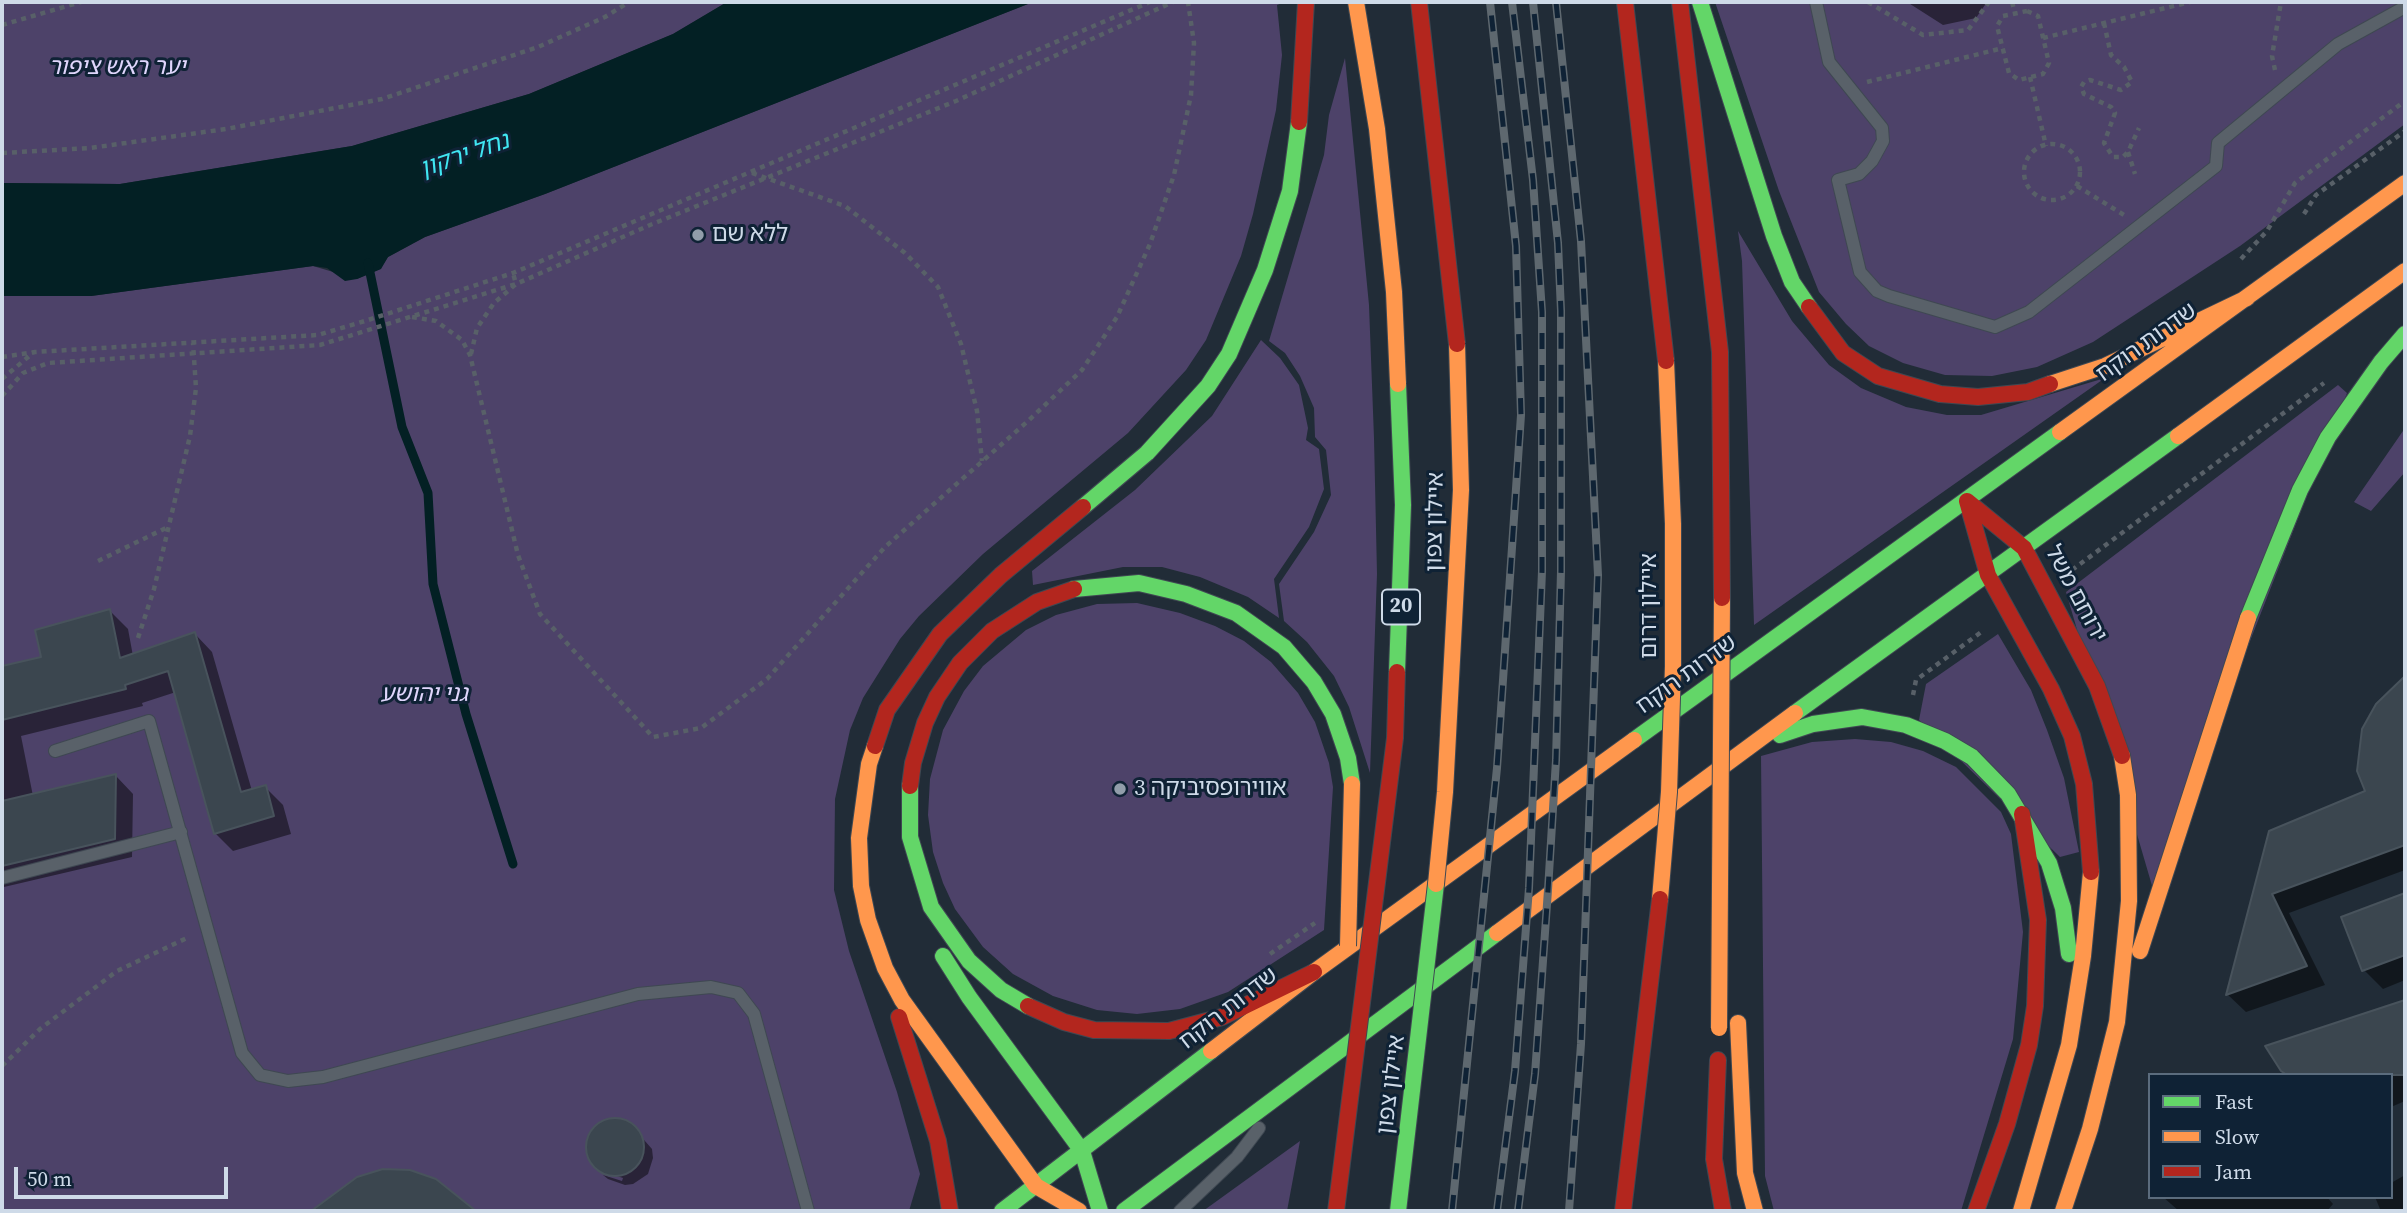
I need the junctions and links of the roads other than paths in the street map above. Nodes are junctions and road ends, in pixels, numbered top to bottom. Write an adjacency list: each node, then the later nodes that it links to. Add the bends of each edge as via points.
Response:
1 (1306, 2): 25 (main road, via 1301,106 1290,191 1265,270 1230,354 1175,425 1128,471 964,609 923,655 887,710 869,764 859,838 861,886)
2 (1356, 2): 36 (main road, 20, bridge, via 1377,129 1393,280 1403,516 1395,738)
3 (1419, 2): 44 (main road, איילון צפון, bridge, via 1450,261 1461,490 1445,792)
4 (1625, 2): 45 (main road, איילון דרום, bridge, via 1665,334 1673,666 1669,792 1657,928)
5 (1680, 2): 18 (main road, bridge, via 1720,352)
6 (1700, 2): 11 (main road, via 1792,282 1829,338 1861,366 1891,382 1940,394 2000,396 2055,385 2141,350)
7 (1815, 2): 8 (lane, via 1829,61 1882,128 1883,141 1872,161 1859,174 1838,180 1860,272 1877,291 1995,327 2029,312 2216,166 2218,143 2338,44)
8 (2405, 7)
9 (2405, 183): 11 (main road, שדרות רוקח)
10 (2405, 271): 15 (main road)
11 (2247, 298): 14 (main road, שדרות רוקח)
12 (2405, 334): 16 (main road, via 2354,398 2315,459)
13 (2388, 377): 16 (lane, via 2336,443)
14 (1967, 501): 15 (main road, ירוחם משל); 17 (main road); 26 (main road, שדרות רוקח)
15 (2024, 548): 17 (main road); 31 (main road, ירוחם משל, via 2098,686 2120,747 2126,783 2129,901)
16 (2268, 568): 31 (main road, via 2244,627)
17 (1988, 575): 20 (main road); 32 (main road, via 2072,736 2084,784 2091,869)
18 (1723, 703): 28 (main road, bridge); 46 (main road, bridge, via 1714,1159)
19 (55, 751): 23 (lane, via 149,721)
20 (1738, 754): 22 (main road, via 1794,730 1839,719 1862,717 1906,725 1972,757); 33 (main road)
21 (913, 763): 26 (main road, via 910,837 932,906 969,961 1001,990 1030,1007 1094,1030 1169,1031 1222,1017); 27 (main road, bridge, via 937,697 960,663 992,631 1027,607 1094,585 1139,583 1236,613 1284,647 1314,682 1333,714 1345,748 1353,784); 34 (main road, via 903,849 921,911 968,997)
22 (2022, 814): 32 (main road, via 2049,863 2063,908); 48 (main road, via 2038,920 2035,1006 2007,1124)
23 (181, 832): 24 (lane); 37 (lane, via 242,1053 260,1075 288,1081 324,1077 638,994 712,987 738,993 754,1014)
24 (2, 878)
25 (874, 942): 35 (main road, via 902,1000); 38 (main road, via 938,1142)
26 (1314, 972): 34 (main road, שדרות רוקח)
27 (1346, 975)
28 (1737, 981)
29 (1345, 1003): 36 (main road, bridge)
30 (1738, 1016): 47 (main road, via 1745,1172)
31 (2117, 1022): 50 (main road, ירוחם משל, via 2094,1117)
32 (2069, 1045): 49 (main road)
33 (1293, 1086): 42 (main road); 43 (lane, via 1237,1157)
34 (1082, 1151): 35 (main road, שדרות רוקח); 41 (main road)
35 (1036, 1186): 39 (main road, שדרות רוקח); 40 (main road)
36 (1336, 1209)
37 (808, 1211)
38 (950, 1211)
39 (1002, 1211)
40 (1079, 1211)
41 (1100, 1211)
42 (1124, 1211)
43 (1180, 1211)
44 (1398, 1211)
45 (1623, 1211)
46 (1723, 1211)
47 (1755, 1211)
48 (1976, 1211)
49 (2021, 1211)
50 (2063, 1211)

